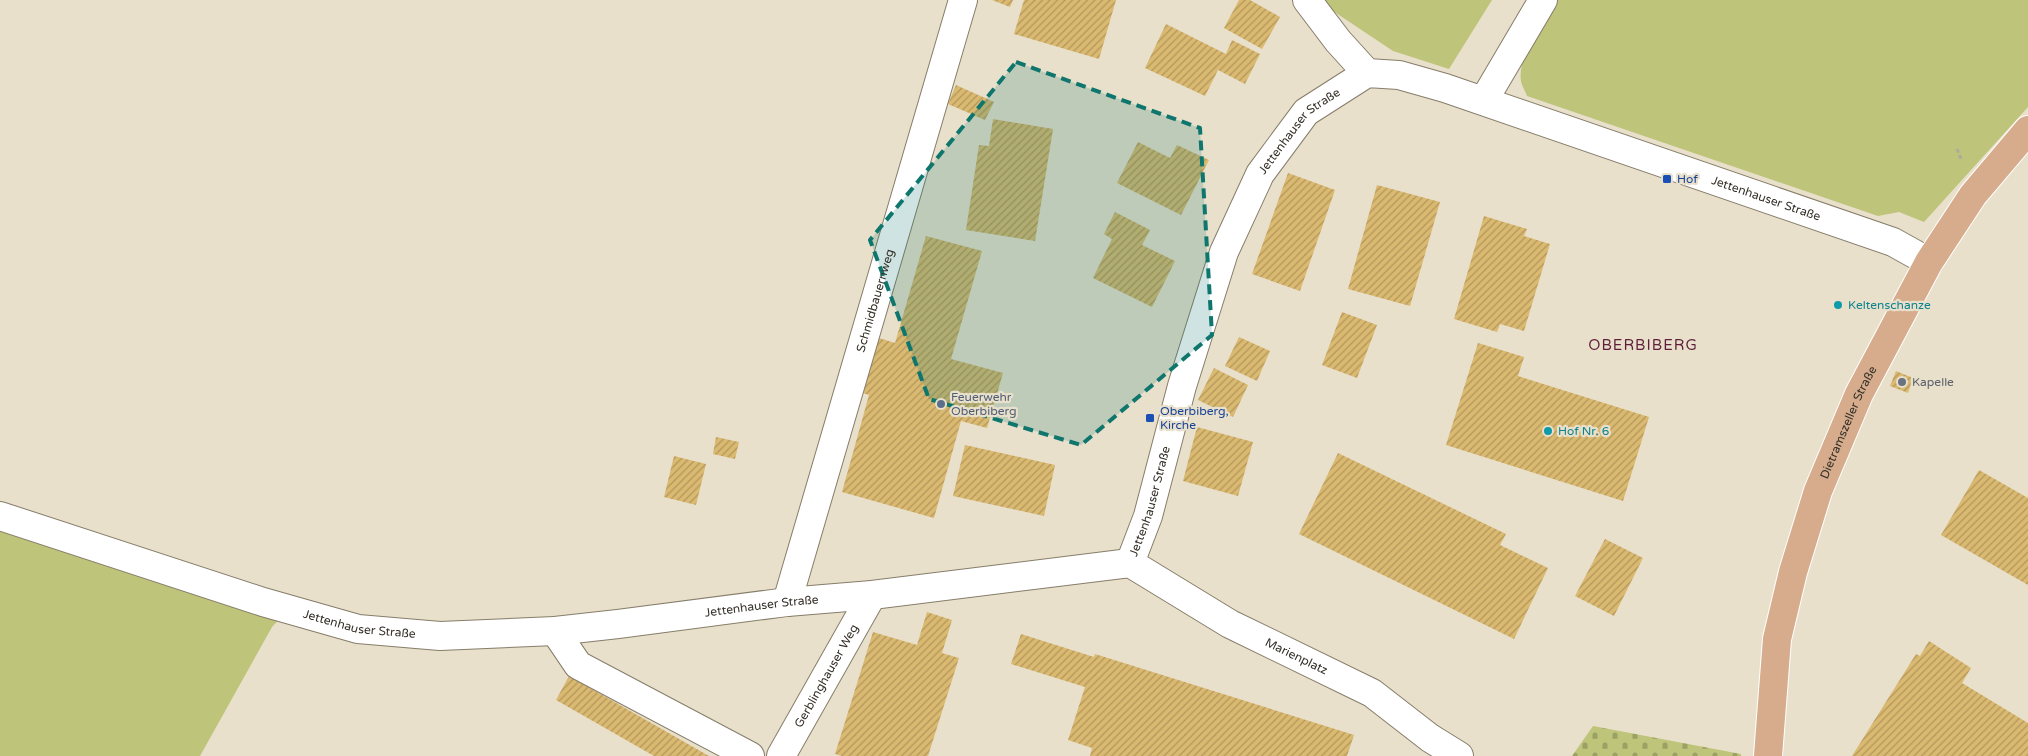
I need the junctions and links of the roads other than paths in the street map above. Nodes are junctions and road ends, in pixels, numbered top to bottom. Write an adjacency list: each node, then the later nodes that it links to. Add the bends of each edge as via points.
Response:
1 (963, 0): 11 (street, Schmidbauernweg)
2 (1307, 0): 4 (street)
3 (1543, 0): 5 (street)
4 (1366, 73): 5 (street, Jettenhauser Straße, via 1399,75); 9 (street, Jettenhauser Straße, via 1306,112 1260,174 1224,252 1182,386 1148,516)
5 (1484, 100): 7 (street, Jettenhauser Straße, via 1893,242)
6 (2028, 130): 7 (main road, Dietramszeller Straße, via 1973,195)
7 (1929, 262): 16 (main road, Dietramszeller Straße, via 1859,394 1818,491 1793,572 1778,639)
8 (0, 516): 12 (street, Jettenhauser Straße, via 262,602 358,629 440,636)
9 (1130, 563): 10 (street, Jettenhauser Straße); 15 (street, Marienplatz, via 1230,624 1372,693)
10 (872, 595): 11 (street, Jettenhauser Straße); 14 (street, Gerblinghauser Weg)
11 (787, 602): 12 (street, Jettenhauser Straße)
12 (555, 631): 13 (street, via 578,665)
13 (750, 756)
14 (780, 756)
15 (1459, 756)
16 (1768, 756)

